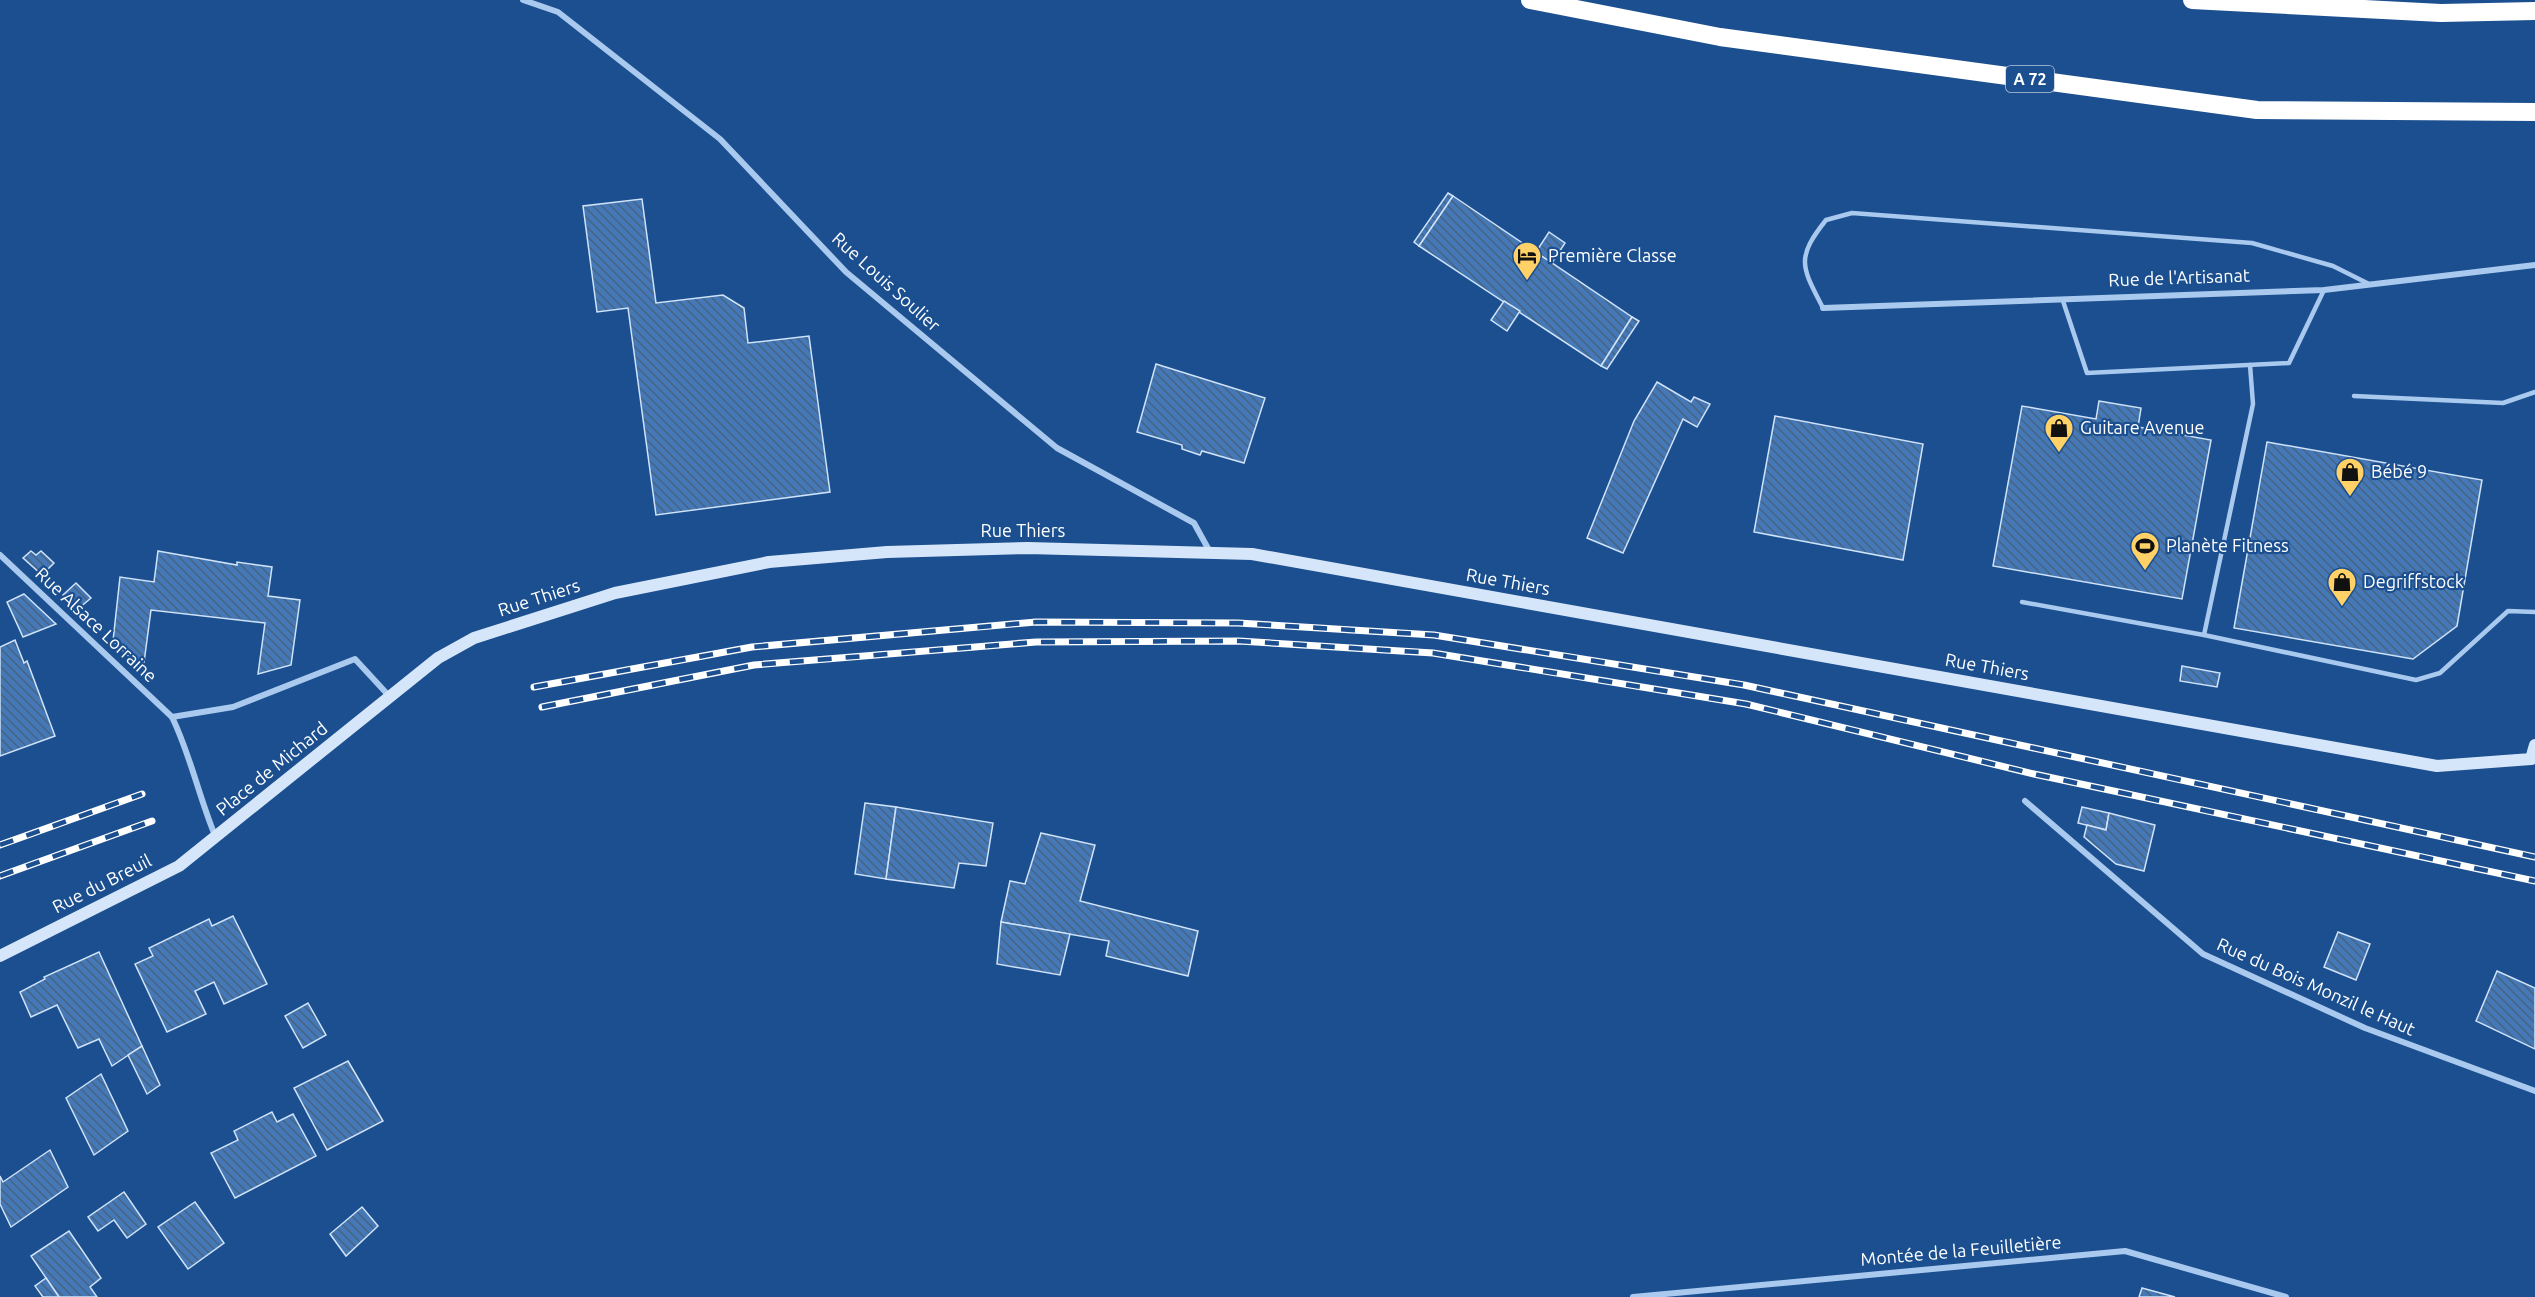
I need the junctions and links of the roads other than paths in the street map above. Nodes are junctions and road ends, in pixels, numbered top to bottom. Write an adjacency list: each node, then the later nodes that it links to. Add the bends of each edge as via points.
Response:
1 (522, 0): 14 (street, Rue Louis Soulier, via 558,12 720,139 846,272 1057,448 1194,523)
2 (1530, 0): 5 (highway, A 72, via 1720,37 2257,110)
3 (2192, 0): 4 (highway, via 2441,13)
4 (2535, 11)
5 (2535, 112)
6 (2535, 265): 7 (street, Rue de l'Artisanat)
7 (2370, 285): 8 (street, Rue de l'Artisanat); 10 (lane, via 2333,266 2252,243 1852,213 1826,220 1804,253 1805,273)
8 (2324, 290): 9 (street, Rue de l'Artisanat); 11 (lane, via 2289,363)
9 (2063, 301): 10 (street, Rue de l'Artisanat); 11 (lane, via 2087,373)
10 (1823, 308)
11 (2250, 365): 18 (lane, via 2253,404)
12 (2535, 392): 13 (lane, via 2503,404)
13 (2354, 396)
14 (1210, 552): 19 (street, Rue Thiers, via 1028,548 887,552 769,562 615,593); 23 (street, Rue Thiers, via 1252,554 2437,766)
15 (0, 555): 21 (street, Rue Alsace Lorraine)
16 (2022, 602): 18 (lane)
17 (2535, 612): 18 (lane, via 2508,611 2440,673 2416,680)
18 (2204, 635)
19 (474, 638): 20 (street, Place de Michard, via 438,658)
20 (390, 697): 21 (street, via 355,659 233,707); 25 (street, Place de Michard)
21 (172, 717): 25 (street, Place de Michard)
22 (2535, 745): 23 (street)
23 (2533, 760)
24 (2025, 801): 27 (street, Rue du Bois Monzil le Haut, via 2203,954 2365,1028)
25 (216, 838): 26 (street, Rue du Breuil, via 179,866)
26 (0, 956)
27 (2535, 1091)
28 (1644, 1296): 29 (street, Montée de la Feuilletière); 30 (street, Montée de la Feuilletière, via 2125,1251)
29 (1633, 1297)
30 (2286, 1297)

